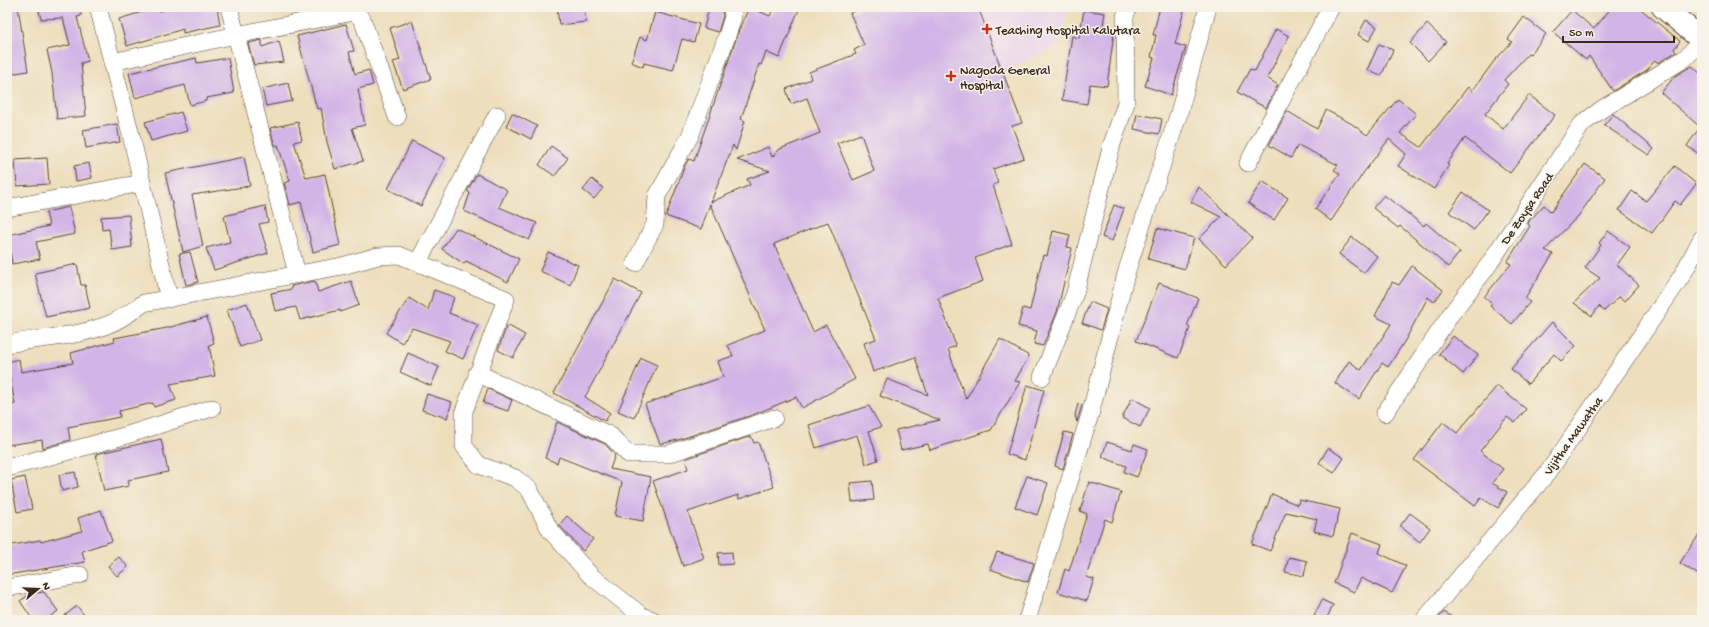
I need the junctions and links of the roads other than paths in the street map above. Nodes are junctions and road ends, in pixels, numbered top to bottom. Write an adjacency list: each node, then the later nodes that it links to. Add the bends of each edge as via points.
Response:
1 (98, 7): 10 (street)
2 (230, 7): 8 (street)
3 (732, 7): 18 (street, via 733,17 727,36 690,136 657,196 655,224)
4 (1128, 7): 23 (street, via 1125,17 1126,103 1112,144 1075,293)
5 (1208, 7): 31 (street, via 1174,128 1127,270 1091,411)
6 (1331, 7): 13 (street)
7 (1663, 7): 9 (main road)
8 (236, 35): 10 (street); 12 (street, via 354,12 362,19); 19 (street)
9 (1702, 40): 25 (street, De Zoysa Road, via 1684,59 1582,124 1487,267 1451,314)
10 (112, 62): 14 (street)
11 (497, 115): 17 (street)
12 (397, 117)
13 (1248, 163)
14 (142, 183): 15 (street); 20 (street)
15 (7, 208)
16 (1702, 238): 32 (street, Vijitha Mawatha, via 1683,274 1548,471)
17 (418, 262): 19 (street, via 399,255 378,256); 22 (street, via 506,299)
18 (635, 262)
19 (297, 274): 20 (street)
20 (169, 299): 21 (street, via 144,303 124,318 107,326)
21 (7, 344)
22 (477, 373): 26 (street, via 611,436 628,454 668,454); 30 (street, via 464,411 464,446 479,465 515,478 529,489 550,530 590,574 642,616)
23 (1042, 377)
24 (212, 408): 27 (street, via 124,436)
25 (1385, 413)
26 (774, 418)
27 (7, 468)
28 (80, 575): 29 (street)
29 (7, 588)
30 (653, 620)
31 (1026, 620)
32 (1424, 620)

